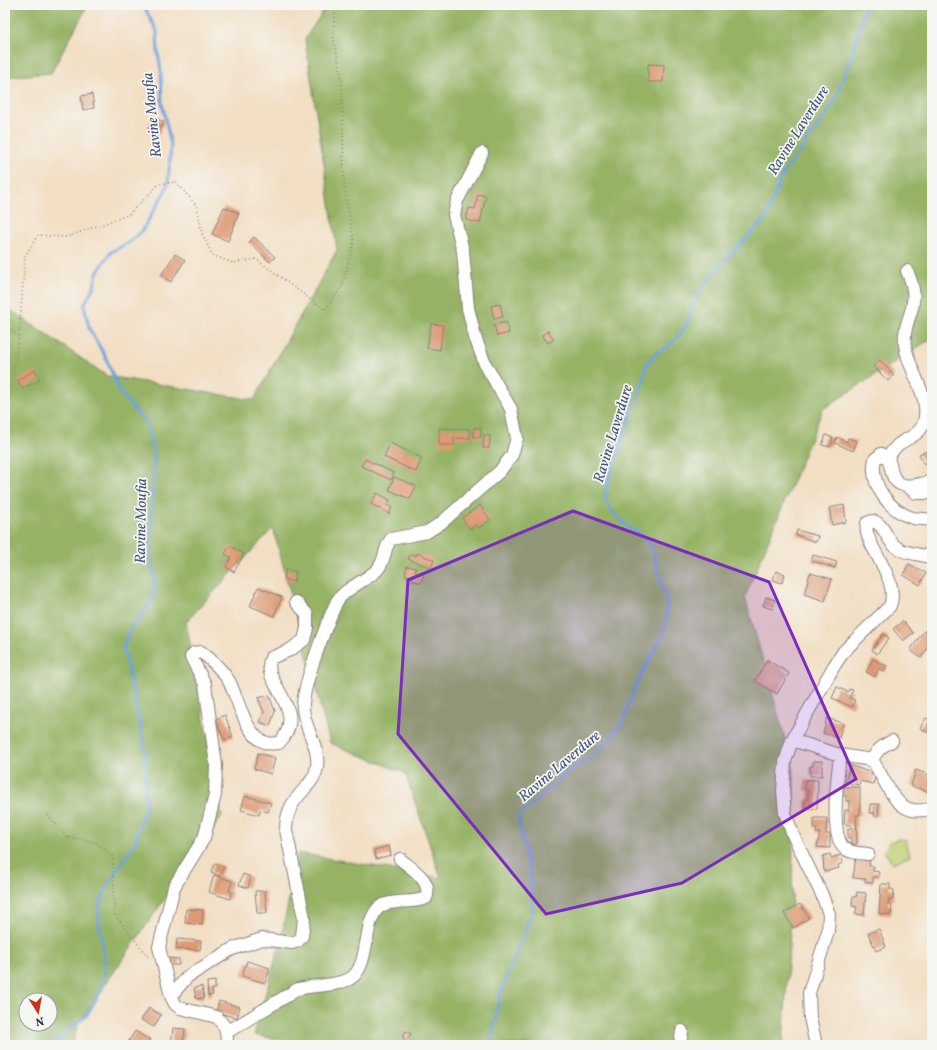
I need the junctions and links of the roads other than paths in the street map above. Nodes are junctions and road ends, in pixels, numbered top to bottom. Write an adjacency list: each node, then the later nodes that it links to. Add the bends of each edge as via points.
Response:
1 (482, 153): 17 (street, via 457,201 454,215 463,251 468,308 475,336 485,364 511,409 515,422 517,438 512,456 500,471 434,528 391,539 380,566 346,591 335,605 304,697 304,715 316,753 317,768 314,776 290,806 286,822 304,918 302,936 292,943 262,939 232,950 187,978)
2 (907, 271): 3 (street, via 914,296 905,346 924,402 925,416 923,426 911,438 899,444)
3 (888, 458): 5 (street, via 894,478 899,484); 7 (street, via 880,454 874,464 877,481 884,497 912,518)
4 (932, 481): 5 (street)
5 (907, 486): 6 (street, via 916,493)
6 (932, 493)
7 (932, 520)
8 (932, 558): 10 (street, via 897,548 888,539 880,524 872,520 867,524 867,533 891,583 893,598 890,606 844,651)
9 (296, 602): 17 (street, via 306,614 307,628 304,640 290,650 271,658 268,663 273,682 283,695 290,726 287,735 279,743 268,744 259,739 250,728 228,681 212,660 201,652 194,653 191,657 205,684 216,766 215,795 204,838 174,887 159,947)
10 (792, 740): 12 (street); 22 (street, via 785,762 785,813 829,914 828,932 809,993 810,1018)
11 (892, 741): 13 (street, via 883,745)
12 (840, 755): 13 (street); 15 (street, via 836,812 838,836 848,851)
13 (872, 760): 14 (street, via 881,771 897,802 914,810)
14 (932, 808)
15 (868, 854)
16 (400, 859): 19 (street, via 424,881 429,892 426,898 419,901 380,907 373,919 359,970 344,981 298,989)
17 (171, 996): 19 (street, via 180,1008 217,1017)
18 (682, 1031): 21 (street)
19 (227, 1032): 20 (street)
20 (226, 1045)
21 (680, 1045)
22 (816, 1045)

